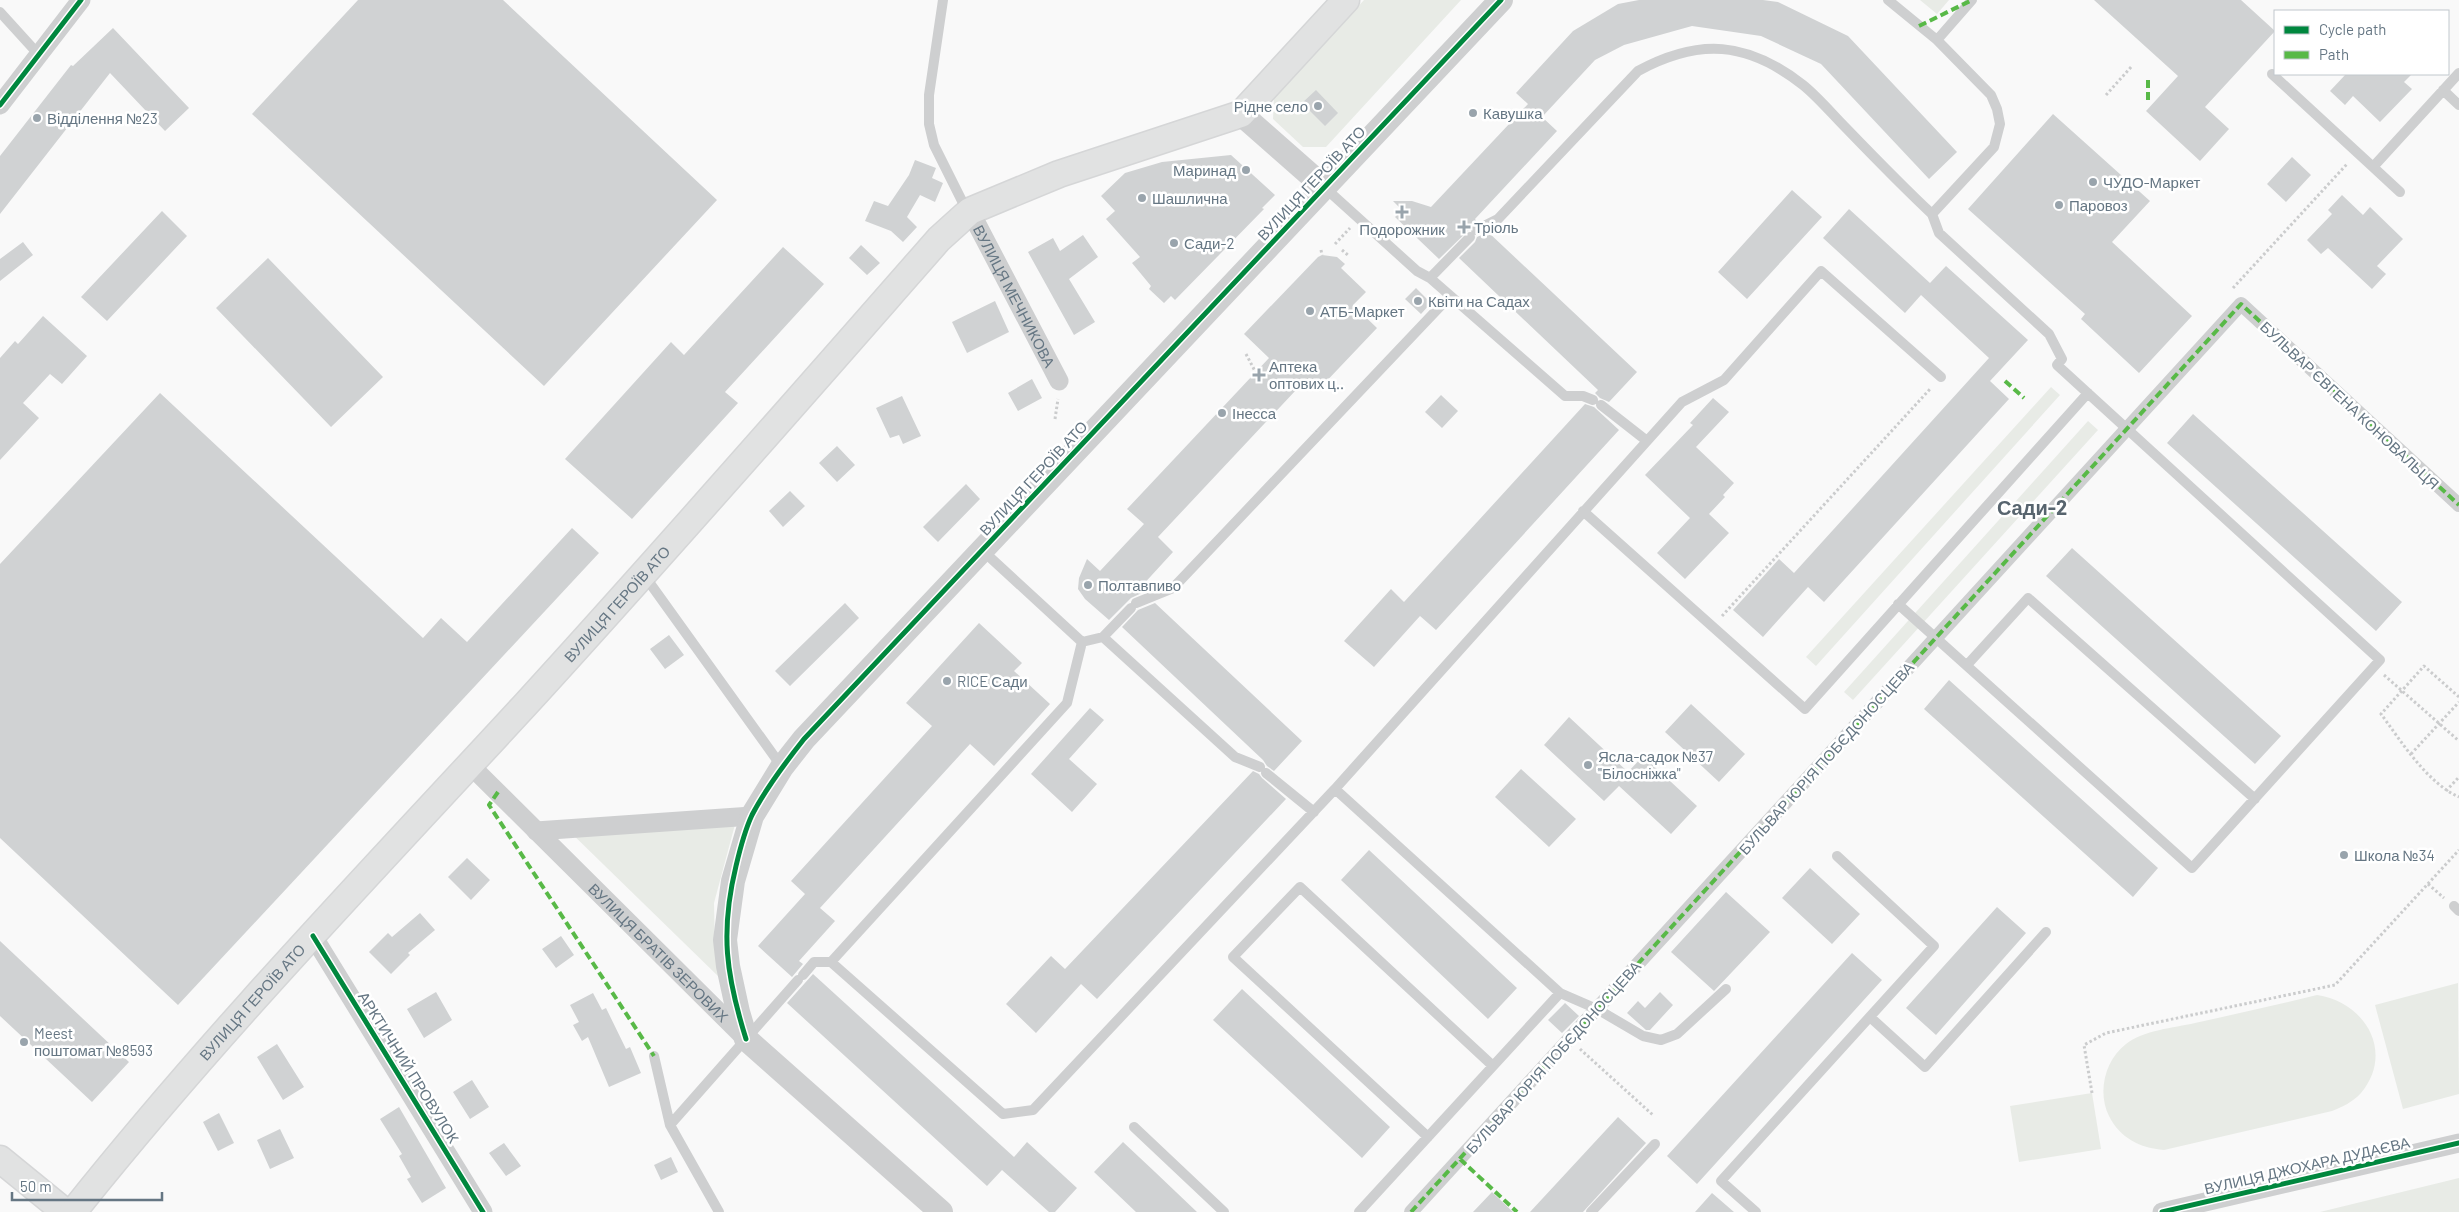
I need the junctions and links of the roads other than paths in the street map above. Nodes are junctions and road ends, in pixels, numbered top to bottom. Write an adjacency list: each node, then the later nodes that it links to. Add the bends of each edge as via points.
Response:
1 (81, 0): 9 (street)
2 (943, 0): 19 (lane, via 929,124 936,149)
3 (1346, 0): 15 (main road, ВУЛИЦЯ ГЕРОЇВ АТО)
4 (1501, 0): 17 (street, ВУЛИЦЯ ГЕРОЇВ АТО)
5 (1888, 0): 8 (lane)
6 (1972, 0): 8 (lane)
7 (0, 12): 9 (lane)
8 (1937, 40): 20 (lane, via 1991,95 2000,124 1994,147)
9 (39, 55): 14 (street)
10 (2459, 73): 12 (lane)
11 (2272, 74): 16 (lane)
12 (2443, 90): 13 (lane); 16 (lane)
13 (2459, 105)
14 (0, 106)
15 (1241, 114): 17 (street, ВУЛИЦЯ ГЕРОЇВ АТО); 19 (main road, ВУЛИЦЯ ГЕРОЇВ АТО, via 1059,174)
16 (2373, 166): 18 (lane)
17 (1324, 187): 21 (lane, via 1416,271); 31 (street, ВУЛИЦЯ ГЕРОЇВ АТО)
18 (2400, 192)
19 (970, 211): 25 (street, ВУЛИЦЯ МЕЧНИКОВА); 32 (main road, ВУЛИЦЯ ГЕРОЇВ АТО, via 939,239)
20 (1932, 214): 21 (lane, via 1804,85 1750,54 1722,48 1690,50 1663,58 1638,71 1498,220 1473,233); 26 (lane, via 1939,233 2049,334 2062,359 2057,365)
21 (1430, 278): 22 (lane)
22 (1450, 296): 28 (lane, via 1564,396 1583,396 1597,402); 34 (lane, via 1173,588 1134,605)
23 (2241, 304): 27 (street, БУЛЬВАР ЮРІЯ ПОБЄДОНОСЦЕВА); 29 (street, БУЛЬВАР ЄВГЕНА КОНОВАЛЬЦЯ)
24 (1941, 377): 28 (lane, via 1821,271 1724,380 1682,402)
25 (1059, 381)
26 (2088, 393): 27 (lane); 33 (lane)
27 (2127, 429): 35 (street, БУЛЬВАР ЮРІЯ ПОБЄДОНОСЦЕВА); 41 (lane, via 2380,660)
28 (1647, 441): 30 (lane)
29 (2459, 505)
30 (1583, 511): 33 (lane, via 1804,709); 40 (lane)
31 (982, 550): 36 (lane); 39 (street, ВУЛИЦЯ ГЕРОЇВ АТО, via 804,739)
32 (644, 575): 38 (main road, ВУЛИЦЯ ГЕРОЇВ АТО); 39 (lane)
33 (1898, 604): 35 (lane)
34 (1103, 637): 36 (lane); 42 (lane, via 1235,757 1263,770)
35 (1936, 638): 37 (lane); 51 (street, БУЛЬВАР ЮРІЯ ПОБЄДОНОСЦЕВА)
36 (1082, 642): 48 (lane, via 1067,703)
37 (1967, 665): 41 (lane, via 2028,598); 41 (lane, via 2192,868)
38 (470, 765): 44 (street, ВУЛИЦЯ БРАТІВ ЗЕРОВИХ); 47 (main road, ВУЛИЦЯ ГЕРОЇВ АТО)
39 (782, 767): 43 (street, ВУЛИЦЯ ГЕРОЇВ АТО)
40 (1336, 789): 42 (lane); 50 (lane)
41 (2255, 799)
42 (1314, 812): 48 (lane, via 1033,1110 1003,1114)
43 (752, 816): 44 (street); 53 (street, ВУЛИЦЯ ГЕРОЇВ АТО, via 733,881 725,940 732,989)
44 (536, 831): 53 (street, ВУЛИЦЯ БРАТІВ ЗЕРОВИХ)
45 (1837, 856): 52 (lane, via 1934,946)
46 (2046, 932): 52 (lane, via 1925,1067)
47 (313, 936): 63 (main road, ВУЛИЦЯ ГЕРОЇВ АТО, via 120,1152); 64 (street, АРКТИЧНИЙ ПРОВУЛОК)
48 (832, 962): 53 (lane, via 814,962)
49 (1726, 989): 51 (lane, via 1678,1034 1661,1040 1643,1036)
50 (1560, 993): 51 (lane); 55 (lane)
51 (1597, 1009): 69 (street, БУЛЬВАР ЮРІЯ ПОБЄДОНОСЦЕВА)
52 (1870, 1017): 71 (lane, via 1721,1181)
53 (746, 1039): 56 (lane); 66 (street, ВУЛИЦЯ БРАТІВ ЗЕРОВИХ)
54 (654, 1056): 56 (lane)
55 (1493, 1066): 58 (lane); 58 (lane, via 1300,886 1233,957)
56 (670, 1125): 65 (lane)
57 (1134, 1127): 67 (lane)
58 (1428, 1137): 68 (lane)
59 (2459, 1143): 72 (street, ВУЛИЦЯ ДЖОХАРА ДУДАЄВА)
60 (1655, 1144): 70 (lane)
61 (0, 1159): 62 (main road)
62 (65, 1212)
63 (72, 1212)
64 (483, 1212)
65 (719, 1212)
66 (941, 1212)
67 (1224, 1212)
68 (1359, 1212)
69 (1411, 1212)
70 (1591, 1212)
71 (1756, 1212)
72 (2162, 1212)

